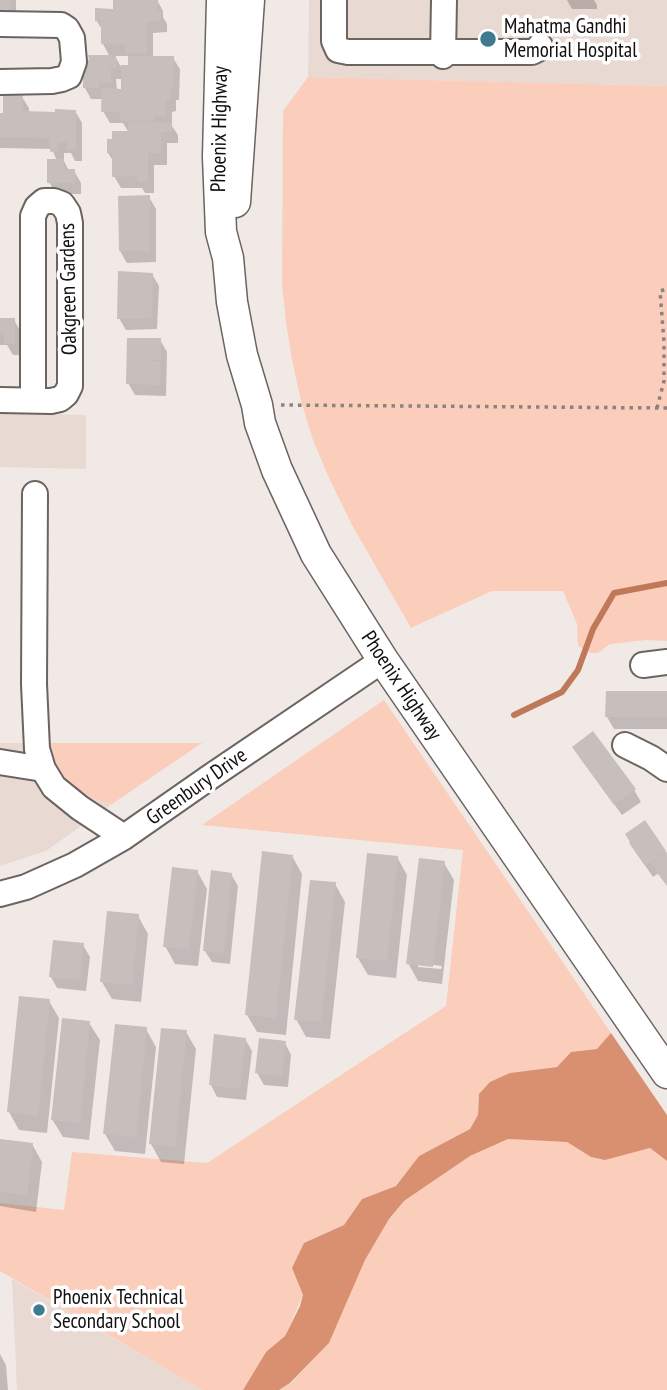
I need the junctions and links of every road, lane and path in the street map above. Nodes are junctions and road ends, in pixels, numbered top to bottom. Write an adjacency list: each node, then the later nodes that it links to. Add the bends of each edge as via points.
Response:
1 (222, 0): 9 (main road, Phoenix Highway, via 218,184)
2 (248, 0): 9 (main road, Phoenix Highway)
3 (334, 0): 7 (street, via 338,50)
4 (444, 0): 7 (street)
5 (0, 24): 8 (street, via 61,25 72,38 74,62 69,76 62,79)
6 (540, 46): 7 (street, via 532,52)
7 (443, 54)
8 (0, 82)
9 (228, 258): 13 (main road, Phoenix Highway, via 236,330)
10 (667, 289): 14 (path, via 660,291 664,381)
11 (0, 400): 12 (street, Oakgreen Gardens)
12 (33, 400): 12 (street, Oakgreen Gardens, via 33,216 44,201 54,201 62,204 70,223 70,386 60,399)
13 (257, 405): 14 (path); 17 (main road, Phoenix Highway, via 277,470 306,534)
14 (657, 408): 15 (path)
15 (667, 408)
16 (35, 494): 20 (street, via 34,684 37,749)
17 (383, 660): 22 (street, Greenbury Drive); 24 (main road, Phoenix Highway)
18 (625, 745): 21 (street)
19 (0, 762): 20 (street)
20 (43, 769): 22 (street, via 54,788)
21 (667, 769)
22 (124, 837): 23 (street, Greenbury Drive, via 75,865)
23 (0, 894)
24 (667, 1073)

